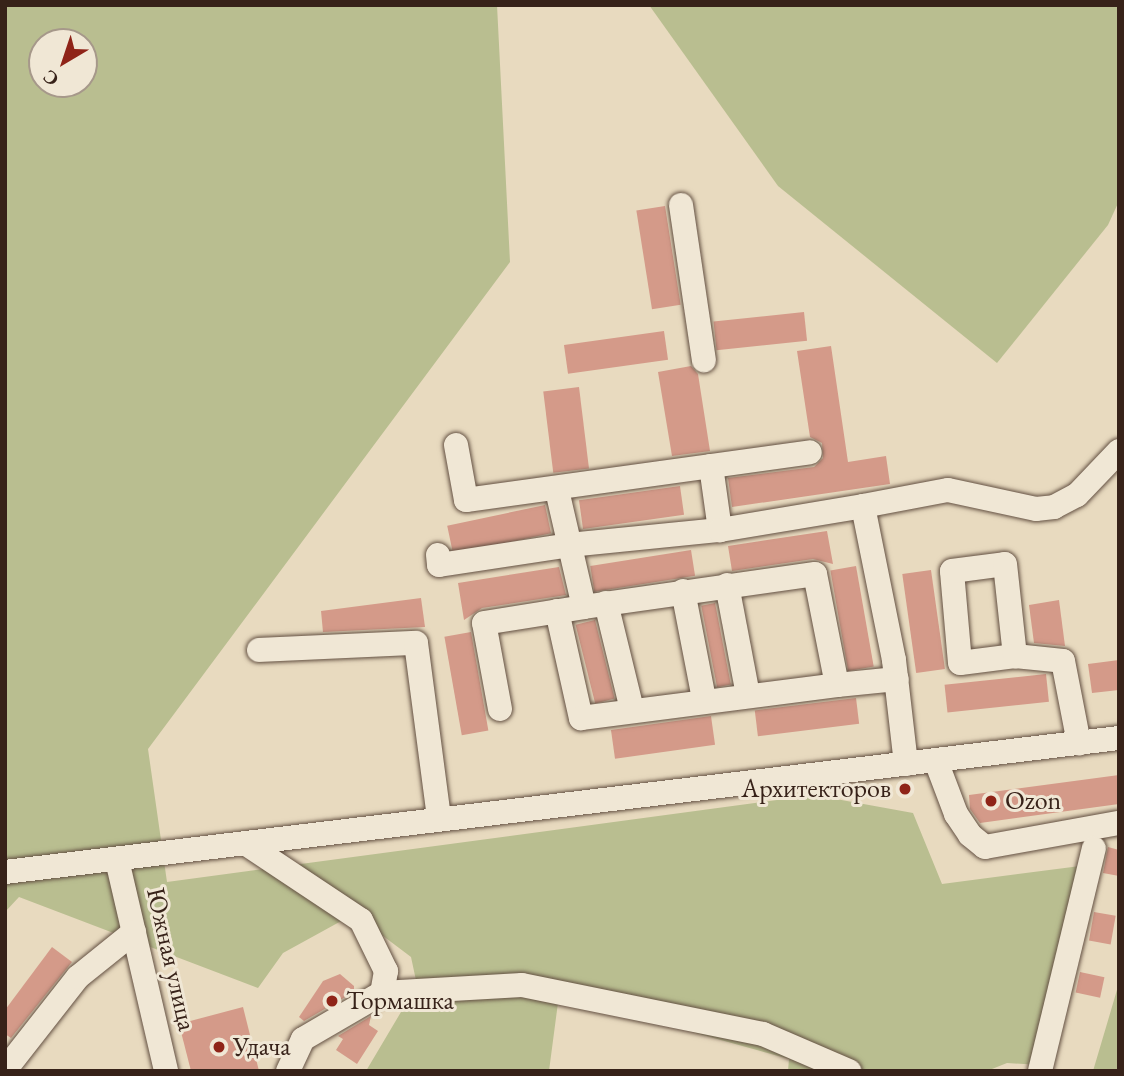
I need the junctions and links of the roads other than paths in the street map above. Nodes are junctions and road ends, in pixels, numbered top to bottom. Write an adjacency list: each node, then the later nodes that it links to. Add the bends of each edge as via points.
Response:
1 (681, 205): 2 (street)
2 (704, 360)
3 (456, 445): 7 (street, via 466,500)
4 (1119, 451): 8 (street, via 1077,495 1054,507 1036,509 948,490)
5 (810, 452): 6 (street)
6 (711, 466): 7 (street); 9 (street)
7 (557, 489): 10 (street)
8 (863, 506): 9 (street); 18 (street)
9 (720, 530): 10 (street)
10 (569, 545): 11 (street, via 439,565); 14 (street)
11 (438, 555)
12 (727, 585): 13 (street); 19 (street, via 815,574); 20 (street)
13 (683, 591): 14 (street); 21 (street)
14 (595, 605): 15 (street); 23 (street)
15 (557, 611): 22 (street, via 484,623); 23 (street, via 581,718)
16 (258, 650): 28 (street, via 416,643)
17 (1015, 656): 25 (street, via 1063,661)
18 (897, 678): 19 (street); 27 (street)
19 (837, 685): 20 (street)
20 (748, 695): 21 (street)
21 (704, 699): 23 (street)
22 (500, 709)
23 (632, 710)
24 (1119, 738): 25 (street)
25 (1079, 743): 26 (street)
26 (936, 761): 27 (street); 29 (street, via 956,814 985,847)
27 (906, 764): 28 (street)
28 (439, 817): 30 (street)
29 (1119, 823)
30 (245, 843): 32 (street); 35 (street, via 361,920 386,971)
31 (1094, 848): 40 (street)
32 (117, 860): 33 (street); 34 (street, Южная улица)
33 (5, 872)
34 (134, 932): 36 (street, via 78,977); 37 (street, Южная улица)
35 (382, 993): 38 (street, via 303,1040); 39 (street, via 522,985 763,1034)
36 (5, 1070)
37 (166, 1071)
38 (288, 1071)
39 (849, 1071)
40 (1040, 1071)

